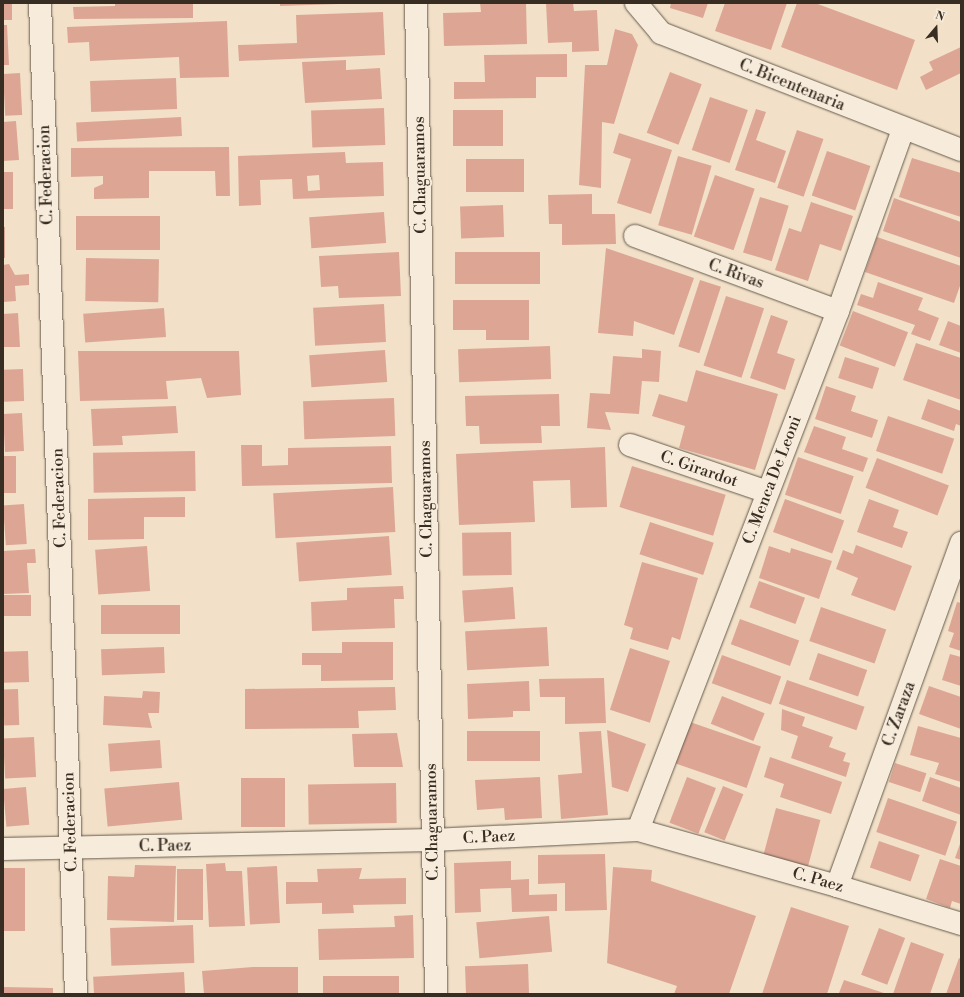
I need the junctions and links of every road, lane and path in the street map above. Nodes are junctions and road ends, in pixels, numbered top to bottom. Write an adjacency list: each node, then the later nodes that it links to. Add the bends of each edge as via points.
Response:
1 (40, 3): 13 (street, C. Federacion)
2 (416, 3): 12 (street, C. Chaguaramos)
3 (636, 3): 4 (street, C. Bicentenaria, via 661,33)
4 (903, 129): 5 (street, C. Bicentenaria); 7 (street, C. Menca De Leoni)
5 (961, 150)
6 (635, 236): 7 (street, C. Rivas)
7 (838, 311): 9 (street, C. Menca De Leoni)
8 (630, 445): 9 (street, C. Girardot)
9 (768, 492): 11 (street, C. Menca De Leoni)
10 (961, 543): 15 (street, C. Zaraza)
11 (638, 830): 12 (street, C. Paez); 15 (street, C. Paez)
12 (433, 840): 13 (street, C. Paez); 18 (street, C. Chaguaramos)
13 (72, 848): 14 (street, C. Paez); 17 (street, C. Federacion)
14 (3, 849)
15 (837, 886): 16 (street, C. Paez)
16 (961, 924)
17 (76, 994)
18 (436, 994)

